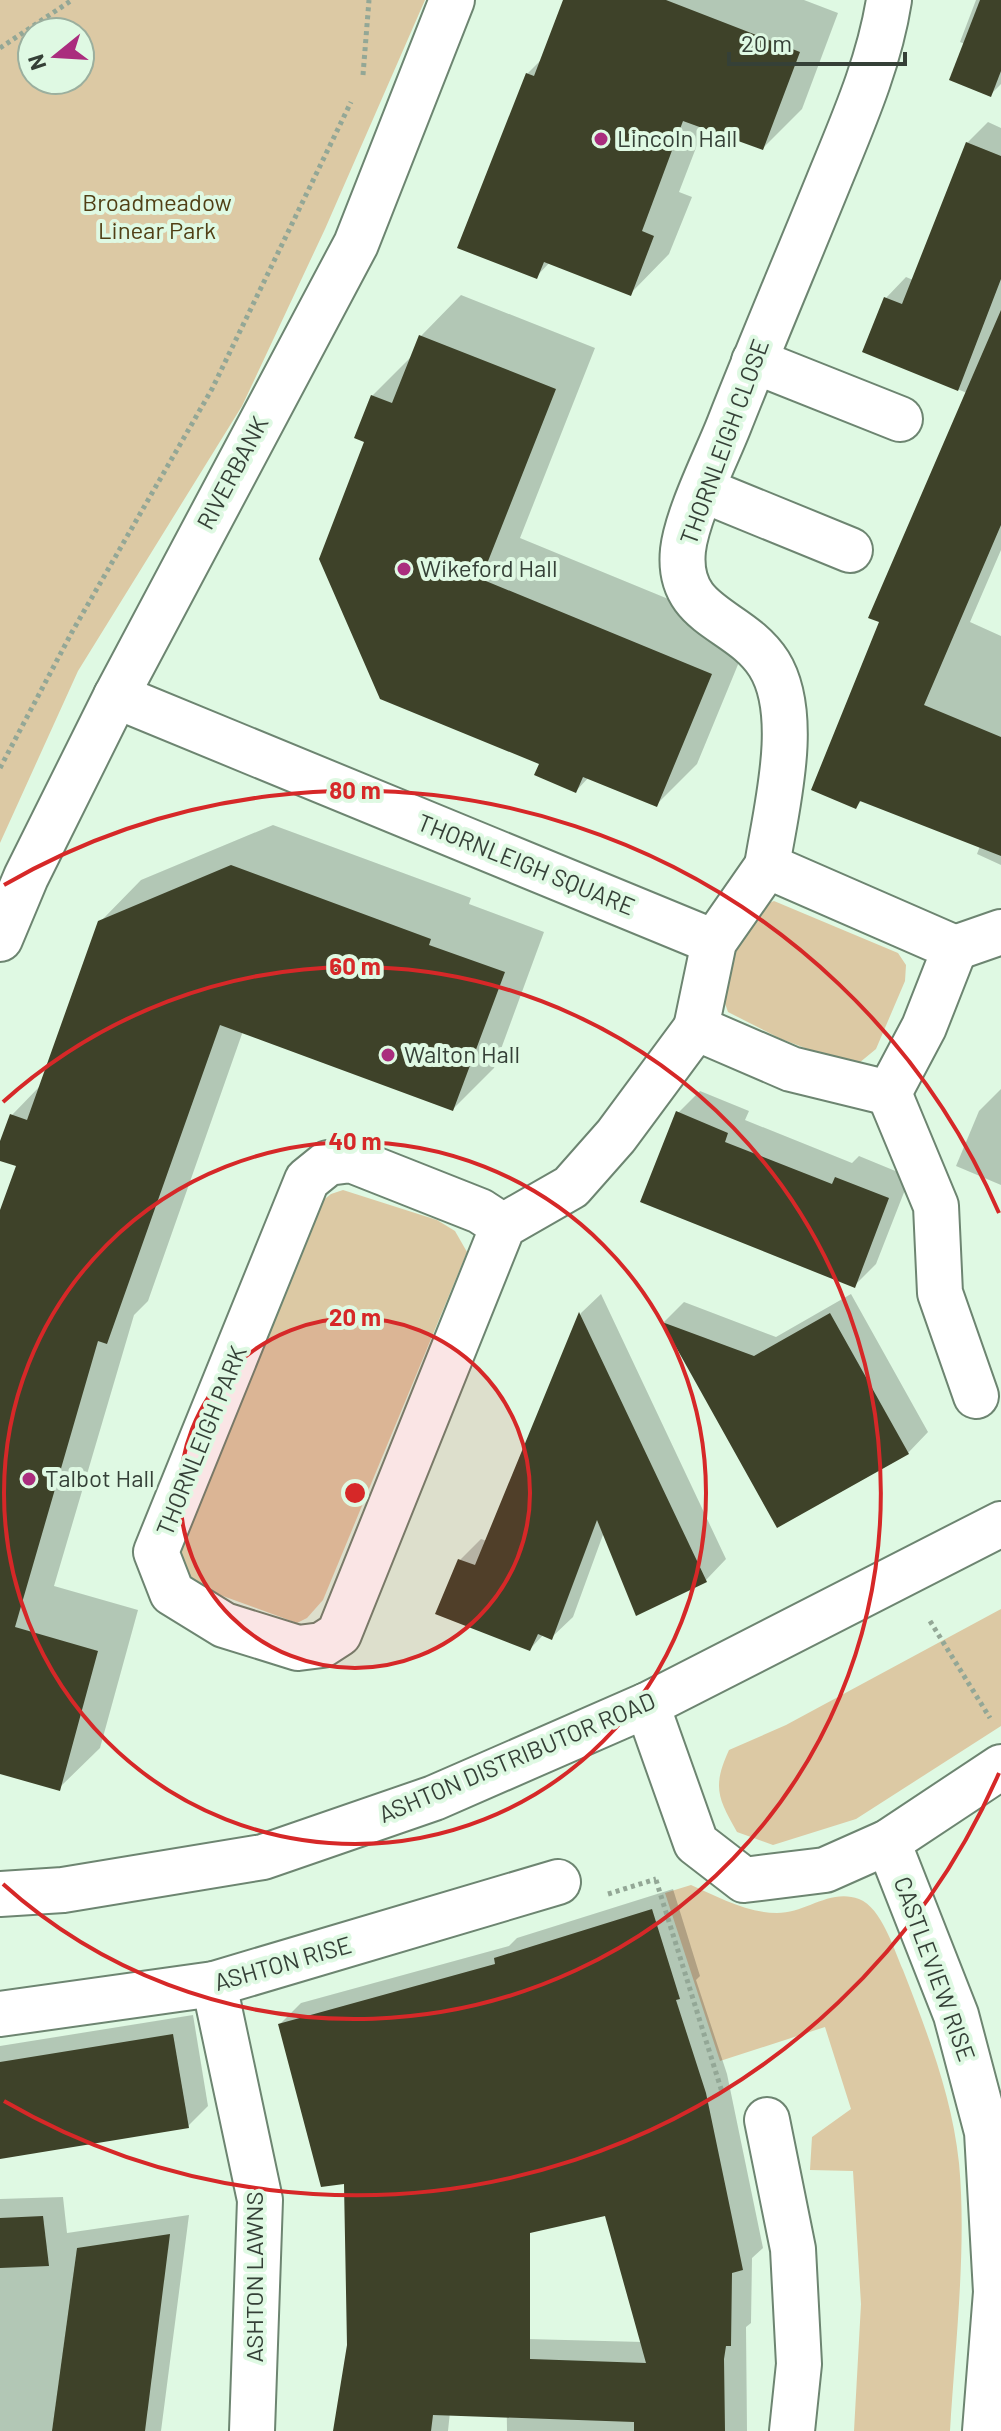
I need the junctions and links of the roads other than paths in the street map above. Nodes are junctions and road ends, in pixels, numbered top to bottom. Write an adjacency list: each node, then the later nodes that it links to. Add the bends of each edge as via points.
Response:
1 (452, 0): 7 (street, RIVERBANK, via 356,244)
2 (889, 0): 3 (street, THORNLEIGH CLOSE, via 863,95)
3 (754, 361): 4 (street); 5 (street, THORNLEIGH CLOSE)
4 (900, 419)
5 (703, 490): 6 (street); 8 (street, THORNLEIGH CLOSE, via 683,549 685,586 707,613 743,634 769,664 782,697 784,766)
6 (850, 550)
7 (116, 696): 10 (street, RIVERBANK); 11 (street, THORNLEIGH SQUARE)
8 (767, 866): 11 (street); 12 (street)
9 (1001, 932): 12 (street)
10 (0, 939)
11 (714, 942): 13 (street)
12 (955, 948): 14 (street, via 924,1027)
13 (696, 1028): 14 (street, via 791,1069); 15 (street, via 571,1187)
14 (889, 1093): 16 (street, via 936,1206 940,1293)
15 (503, 1226): 15 (street, THORNLEIGH PARK, via 480,1211 351,1160 328,1163 307,1180 156,1552 172,1593 224,1625 298,1648 322,1645 339,1634)
16 (976, 1396)
17 (1001, 1524): 18 (street, ASHTON DISTRIBUTOR ROAD)
18 (647, 1705): 20 (street, via 696,1843 744,1880 825,1870); 22 (street, ASHTON DISTRIBUTOR ROAD, via 434,1798 263,1857 63,1890)
19 (1001, 1767): 20 (street)
20 (888, 1842): 28 (street, CASTLEVIEW RISE, via 956,2015 987,2132 996,2292)
21 (558, 1882): 23 (street, ASHTON RISE)
22 (0, 1894)
23 (214, 1984): 24 (street, ASHTON RISE); 26 (street, ASHTON LAWNS, via 260,2200)
24 (0, 2014)
25 (767, 2120): 27 (street, via 793,2249 799,2364)
26 (252, 2431)
27 (792, 2431)
28 (985, 2431)

